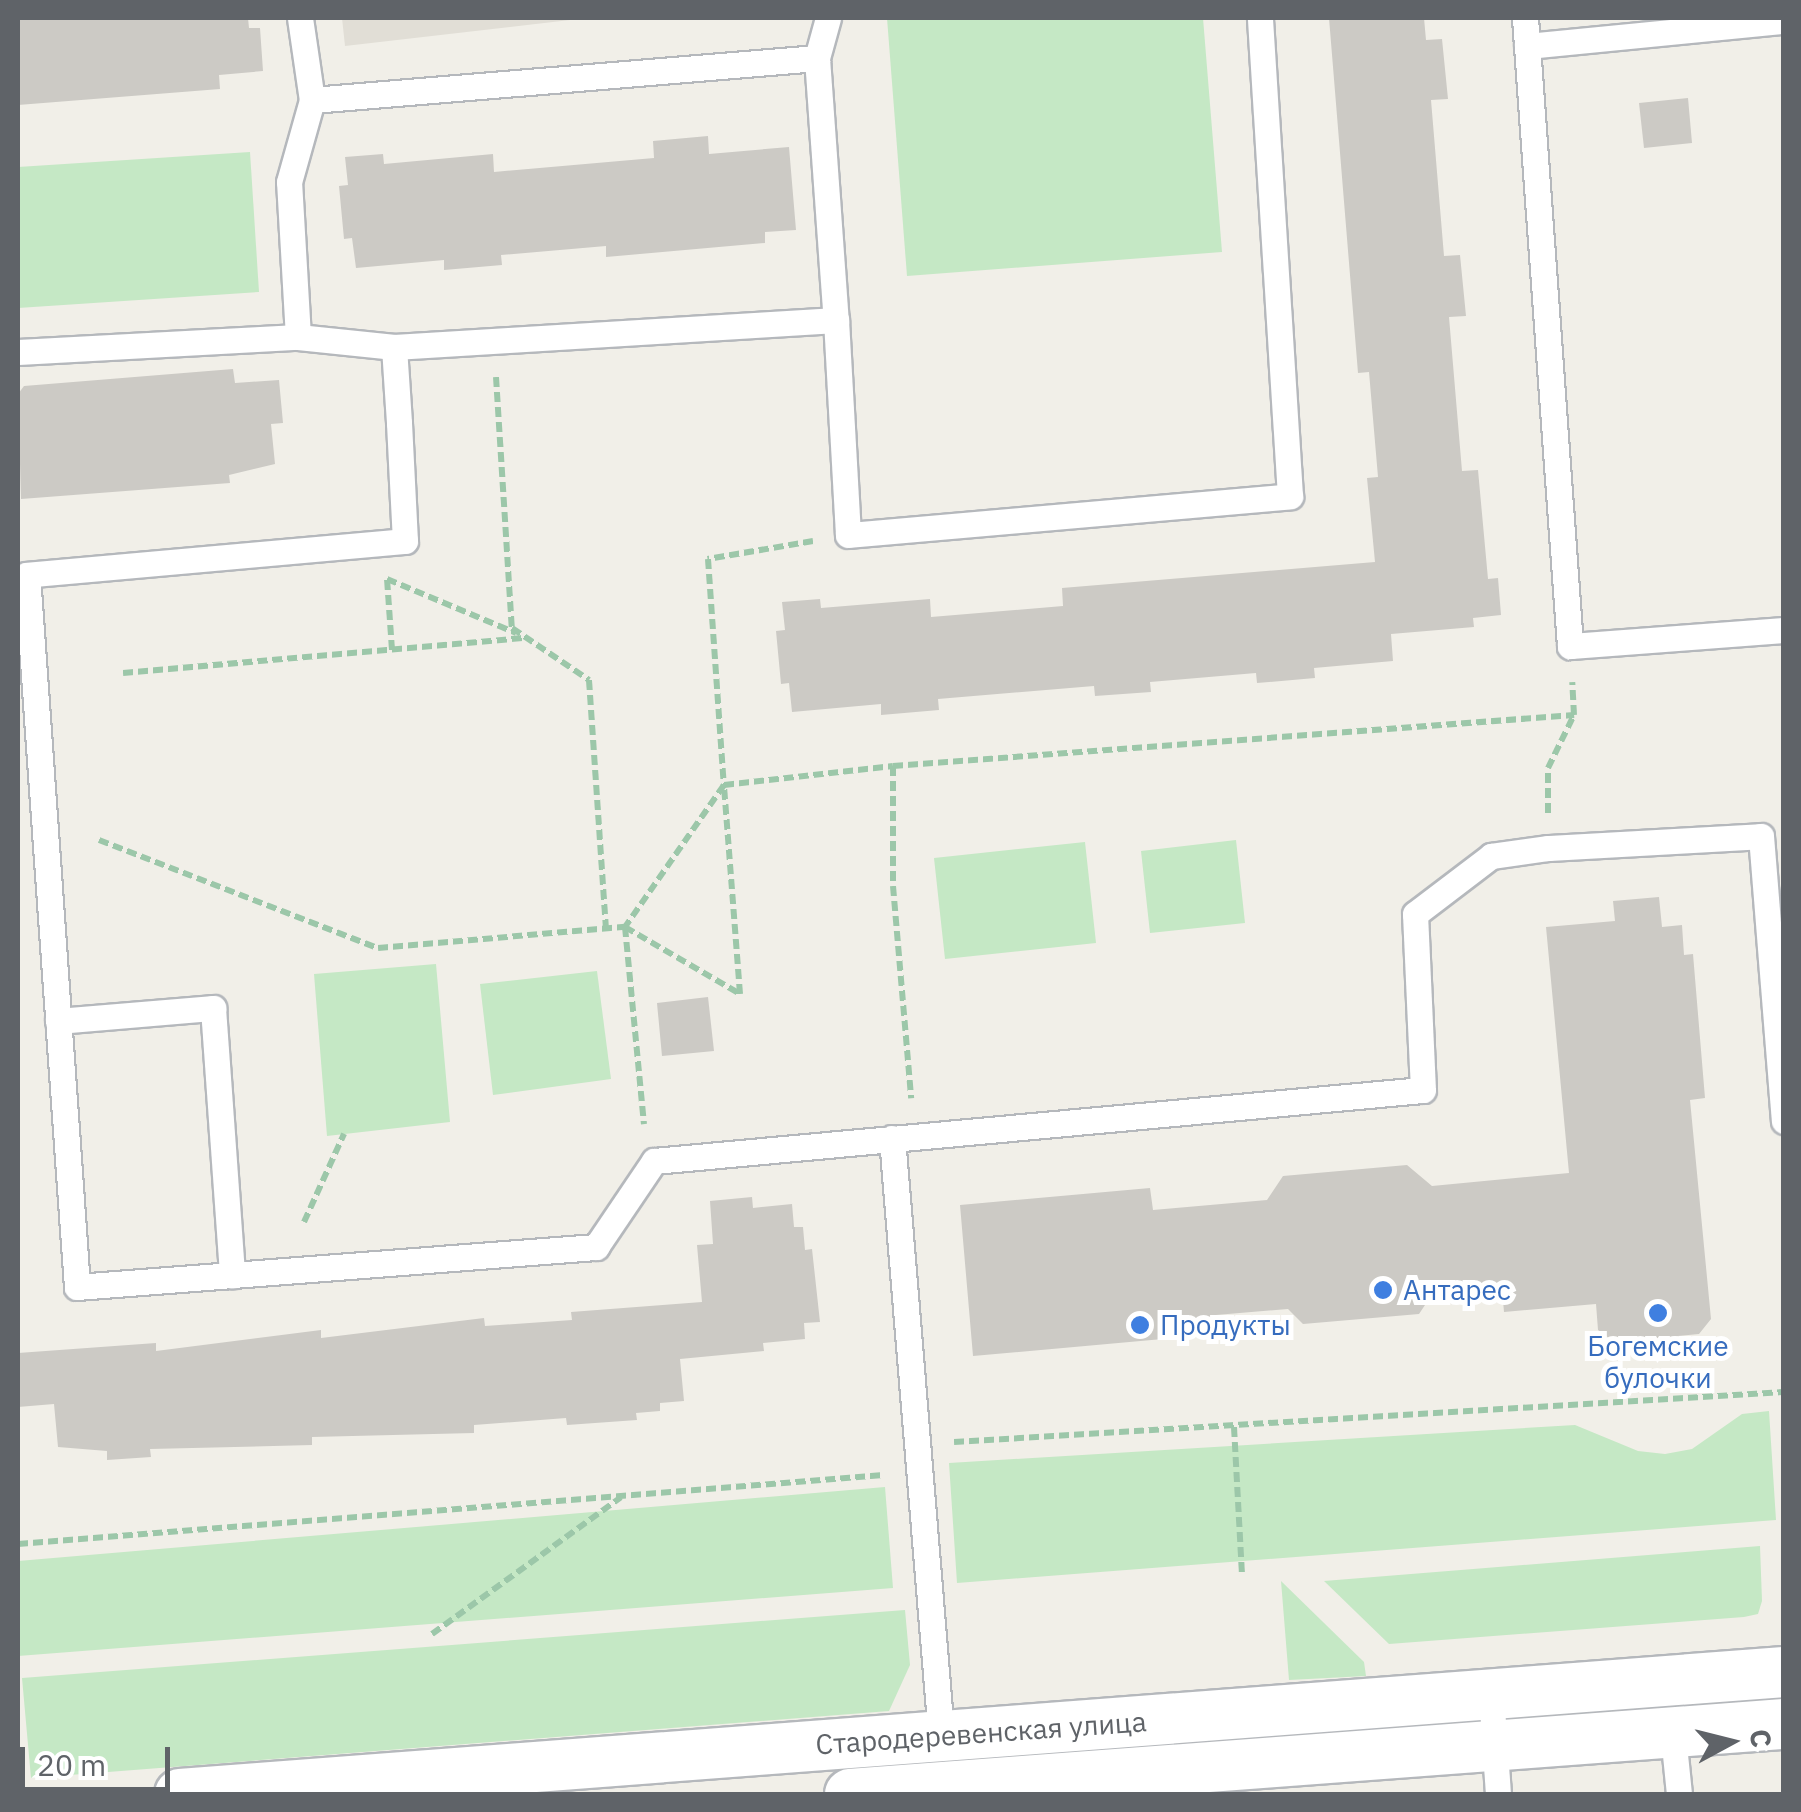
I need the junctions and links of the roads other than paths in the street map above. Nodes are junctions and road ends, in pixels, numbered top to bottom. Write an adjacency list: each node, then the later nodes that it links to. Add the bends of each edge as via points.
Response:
1 (300, 18): 8 (lane)
2 (828, 18): 7 (lane)
3 (1260, 18): 9 (lane, via 1290,496 848,536)
4 (1526, 18): 6 (lane)
5 (1784, 21): 6 (lane)
6 (1528, 46): 13 (lane, via 1570,646)
7 (818, 58): 8 (lane); 9 (lane)
8 (312, 100): 10 (lane, via 289,182)
9 (836, 320): 11 (lane)
10 (298, 337): 11 (lane); 12 (lane)
11 (394, 346): 14 (lane, via 405,541 26,575)
12 (18, 352)
13 (1784, 630)
14 (58, 1020): 17 (lane, via 212,1008); 17 (lane, via 77,1288)
15 (1784, 1121): 16 (lane, via 1760,836 1491,856 1415,914 1422,1090)
16 (892, 1138): 17 (lane, via 654,1162 596,1246); 23 (lane)
17 (232, 1275)
18 (1784, 1672): 19 (street, Стародеревенская улица)
19 (1669, 1680): 20 (street, Стародеревенская улица); 22 (lane)
20 (1491, 1694): 23 (street, Стародеревенская улица); 24 (lane)
21 (1784, 1724): 22 (street, Стародеревенская улица)
22 (1672, 1732): 24 (street, Стародеревенская улица); 29 (lane)
23 (941, 1736): 25 (lane); 26 (street, Стародеревенская улица)
24 (1495, 1746): 25 (street, Стародеревенская улица); 28 (lane)
25 (946, 1787): 27 (street, Стародеревенская улица)
26 (180, 1794)
27 (850, 1794)
28 (1498, 1794)
29 (1679, 1794)

